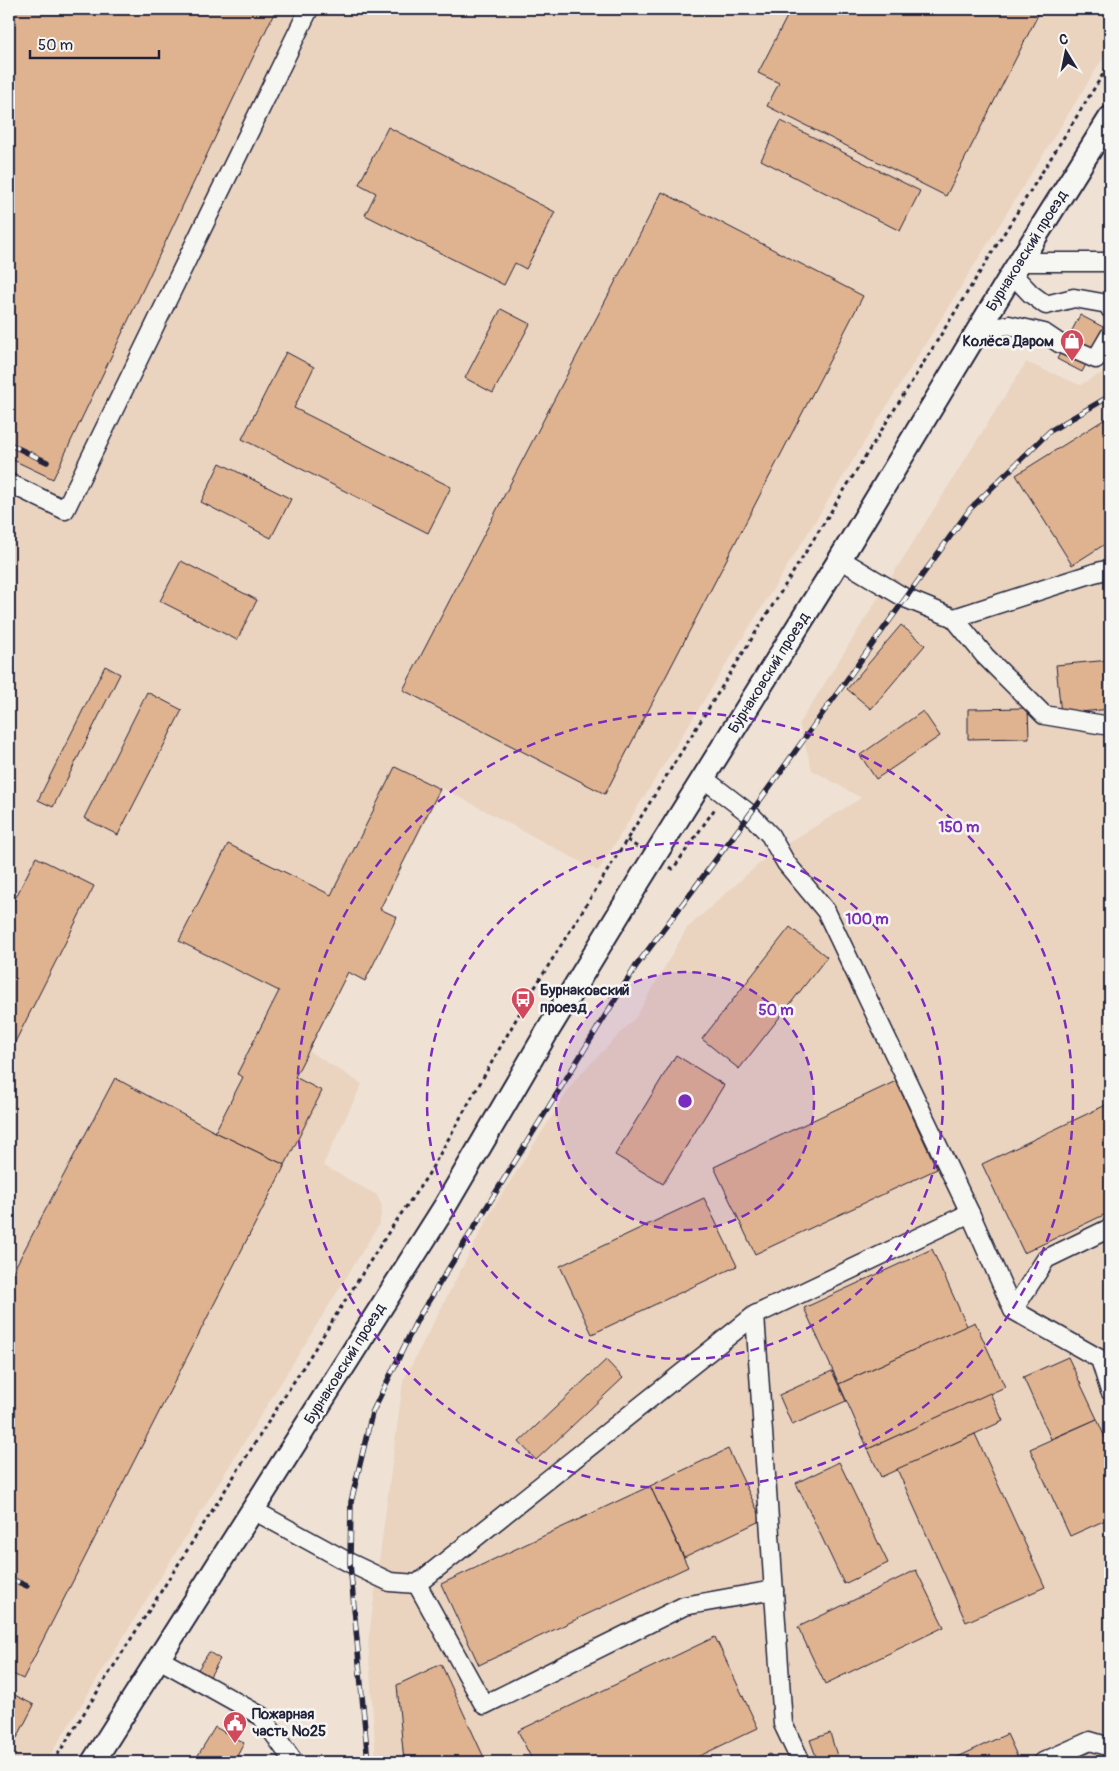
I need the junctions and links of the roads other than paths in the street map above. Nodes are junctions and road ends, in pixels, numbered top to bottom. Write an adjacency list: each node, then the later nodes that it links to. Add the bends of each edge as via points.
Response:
1 (309, 9): 8 (lane, via 65,510)
2 (1110, 118): 4 (main road, Бурнаковский проезд)
3 (1110, 262): 4 (lane)
4 (1016, 268): 5 (lane, via 1031,294 1046,305 1074,298 1108,304); 6 (main road, Бурнаковский проезд)
5 (1110, 309)
6 (978, 331): 7 (lane, via 1009,325 1044,333 1096,359); 9 (main road, Бурнаковский проезд)
7 (1110, 335)
8 (9, 484)
9 (840, 559): 11 (lane, via 905,598); 13 (main road, Бурнаковский проезд)
10 (1110, 569): 11 (lane)
11 (954, 618): 12 (lane, via 984,656 1044,715)
12 (1110, 726)
13 (703, 778): 14 (lane, via 750,814 770,835 786,863 826,910); 20 (main road, Бурнаковский проезд, via 547,1032 444,1208)
14 (970, 1213): 16 (lane); 17 (lane)
15 (1110, 1228): 16 (lane, via 1046,1259)
16 (1013, 1310): 18 (lane)
17 (755, 1315): 21 (lane); 22 (lane)
18 (1105, 1357): 19 (lane)
19 (1110, 1391)
20 (253, 1510): 21 (lane, via 390,1582); 23 (main road, Бурнаковский проезд)
21 (418, 1584): 22 (lane, via 484,1706 684,1606)
22 (774, 1590): 27 (lane, via 783,1724)
23 (159, 1659): 25 (main road, Бурнаковский проезд); 26 (lane, via 261,1716)
24 (1110, 1747): 28 (lane, via 1090,1741)
25 (93, 1762)
26 (294, 1762)
27 (800, 1762)
28 (1043, 1762)

